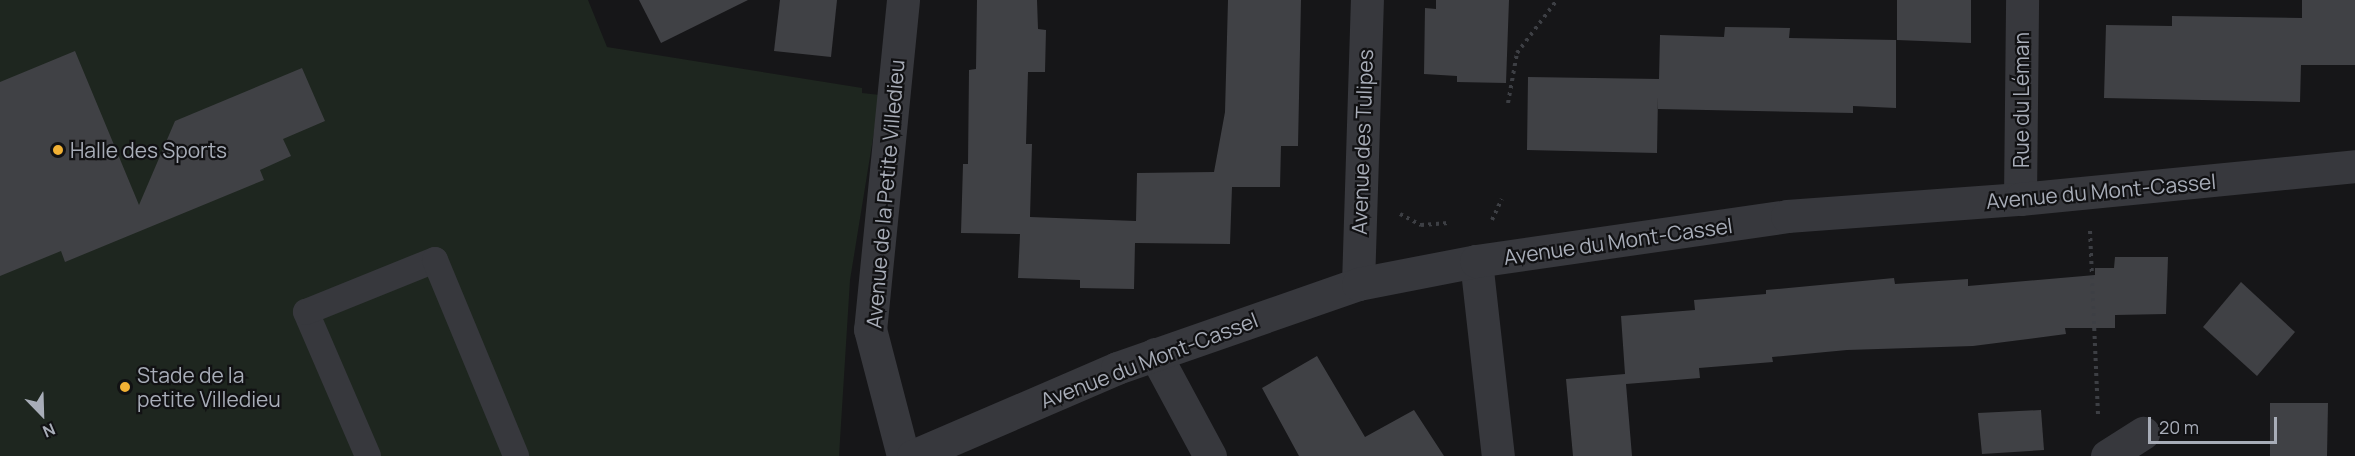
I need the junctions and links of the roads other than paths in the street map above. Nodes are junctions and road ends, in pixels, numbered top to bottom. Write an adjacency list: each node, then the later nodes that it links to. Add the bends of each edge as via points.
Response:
1 (903, 0): 12 (street, Avenue de la Petite Villedieu, via 870,329)
2 (1367, 0): 7 (street, Avenue des Tulipes)
3 (2022, 0): 5 (street, Rue du Léman)
4 (2355, 166): 5 (street, Avenue du Mont-Cassel)
5 (2020, 199): 6 (street, Avenue du Mont-Cassel, via 1787,216)
6 (1476, 261): 7 (street, Avenue du Mont-Cassel); 15 (street)
7 (1358, 284): 8 (street, Avenue du Mont-Cassel)
8 (1155, 354): 13 (street, Avenue du Mont-Cassel); 14 (street)
9 (2143, 433): 16 (street)
10 (368, 456): 11 (lane, via 306,312 435,260)
11 (516, 456)
12 (903, 456)
13 (913, 456)
14 (1210, 456)
15 (1498, 456)
16 (2107, 456)

